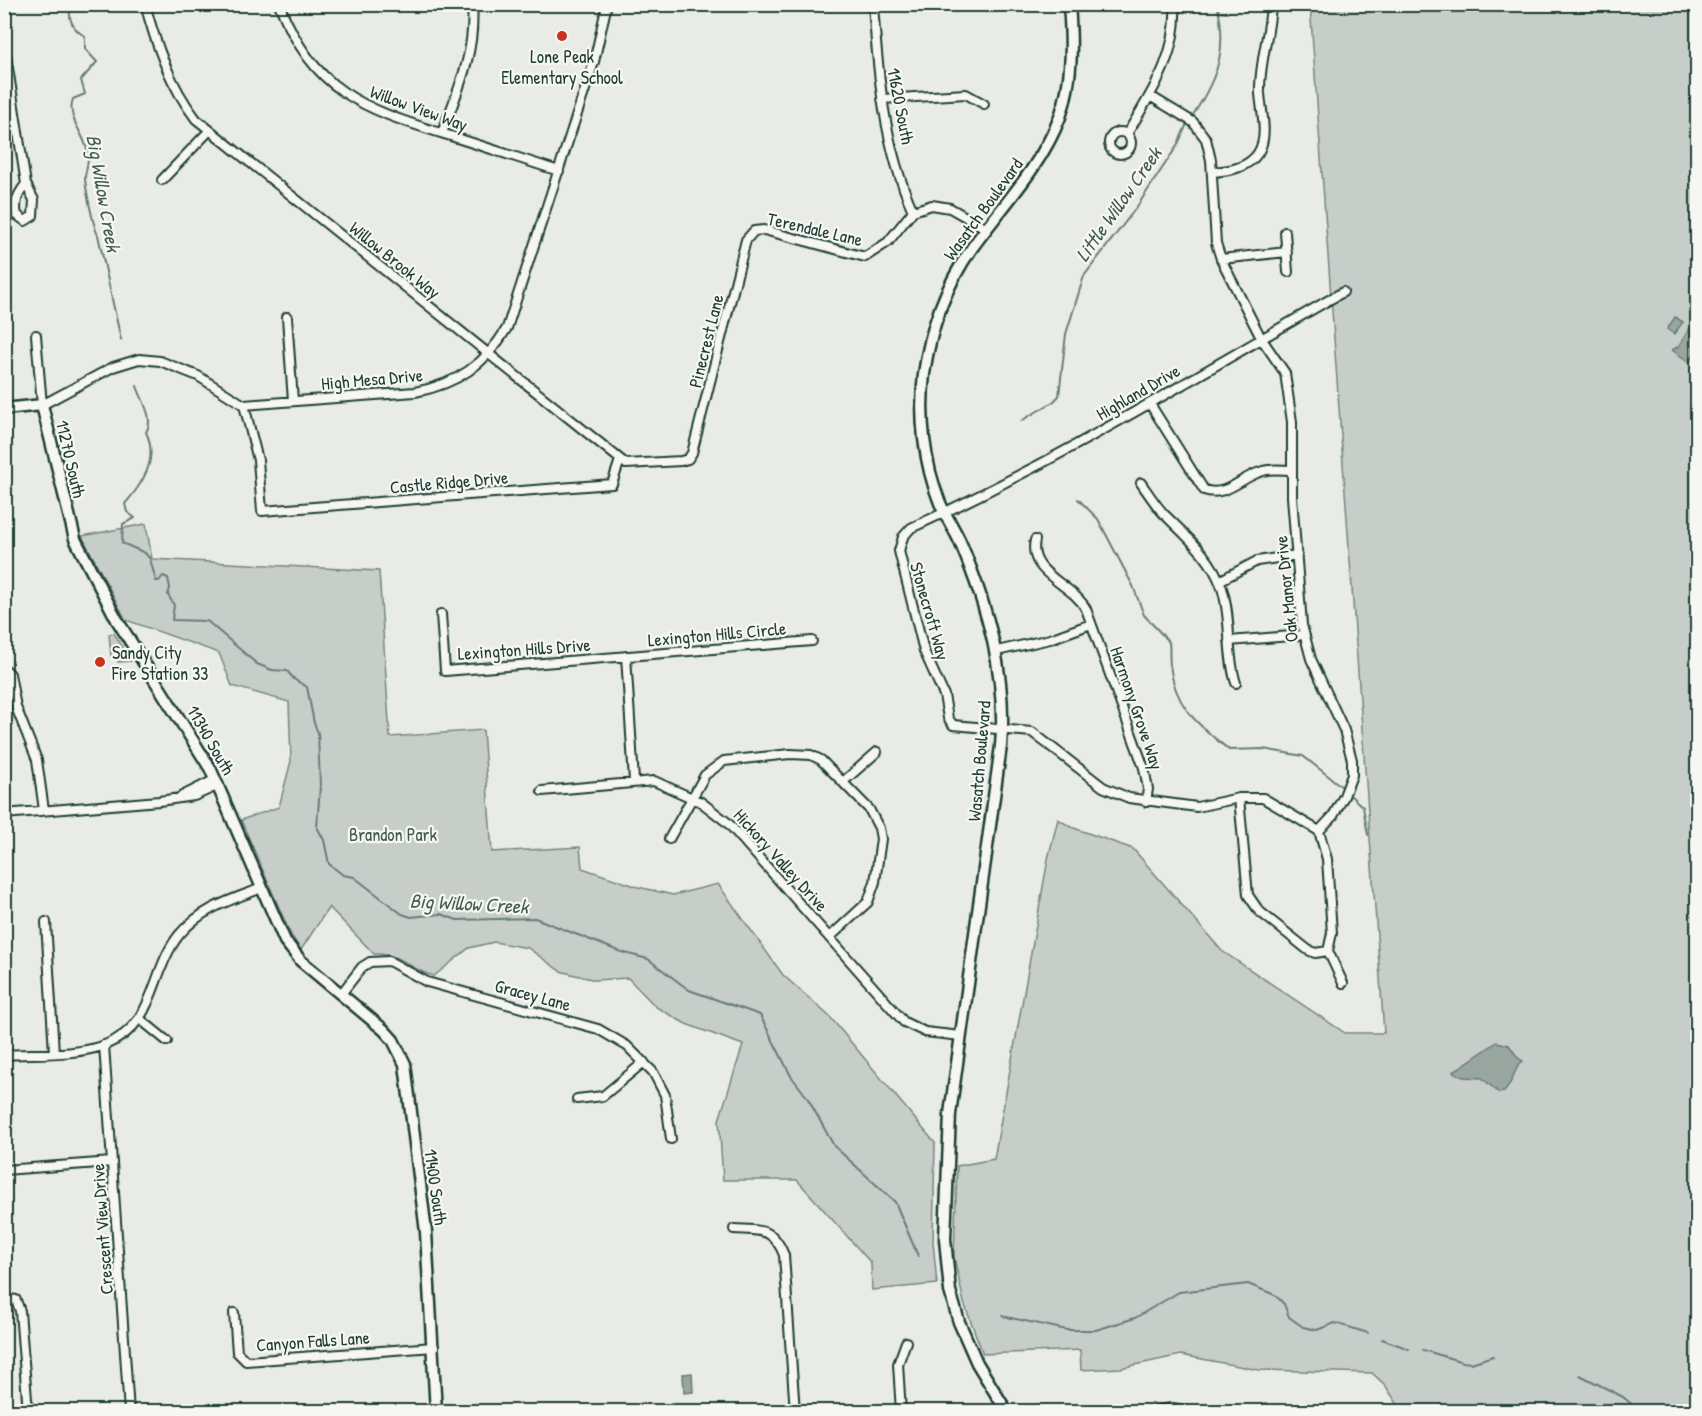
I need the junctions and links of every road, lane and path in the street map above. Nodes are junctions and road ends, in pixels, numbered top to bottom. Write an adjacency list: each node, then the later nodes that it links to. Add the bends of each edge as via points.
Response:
1 (145, 4): 13 (street, Willow Brook Way, via 175,88)
2 (279, 4): 14 (street, Willow View Way, via 299,47 330,83 375,111)
3 (472, 4): 14 (street, via 473,34 466,70)
4 (607, 4): 16 (street, High Mesa Drive, via 594,62)
5 (873, 4): 11 (street, 11620 South)
6 (1069, 4): 21 (main road, Wasatch Boulevard, via 1071,65 1061,114 1043,153)
7 (1175, 4): 10 (street, via 1172,49)
8 (1271, 4): 17 (street, via 1260,81 1260,149 1248,163)
9 (4, 42): 19 (street)
10 (1150, 96): 15 (street); 17 (street, Oak Manor Drive, via 1200,129 1209,149)
11 (882, 99): 12 (street, via 966,94); 20 (street, 11620 South)
12 (984, 104)
13 (209, 131): 18 (street); 31 (street, Willow Brook Way)
14 (442, 133): 16 (street, Willow View Way)
15 (1127, 134)
16 (559, 171): 31 (street, High Mesa Drive, via 507,328)
17 (1212, 172): 25 (street, Oak Manor Drive, via 1216,243)
18 (162, 180)
19 (26, 184)
20 (913, 211): 21 (street, via 942,205); 22 (street, Terendale Lane, via 888,242 865,257 764,230)
21 (987, 229): 40 (main road, Wasatch Boulevard, via 961,265 946,295 932,335 925,373 922,413 926,451)
22 (754, 231): 37 (street, Pinecrest Lane, via 746,240 688,459 634,465)
23 (1285, 232): 24 (street)
24 (1287, 252): 25 (street); 26 (street)
25 (1221, 259): 30 (street, Oak Manor Drive)
26 (1288, 272)
27 (1342, 292): 30 (street, Highland Drive)
28 (287, 317): 32 (street)
29 (36, 335): 34 (street, 11270 South)
30 (1261, 338): 33 (street, Highland Drive); 38 (street, Oak Manor Drive, via 1285,373 1292,422)
31 (489, 354): 32 (street, High Mesa Drive, via 464,375 434,388); 37 (street, Willow Brook Way)
32 (293, 401): 35 (street, High Mesa Drive)
33 (1150, 404): 38 (street, via 1204,490 1224,491 1262,471); 40 (street, Highland Drive)
34 (42, 405): 35 (street, via 113,367 139,359 160,361 198,376); 36 (main road); 44 (main road, 11270 South, via 70,526)
35 (244, 405): 37 (street, Castle Ridge Drive, via 258,460 262,511 612,484)
36 (4, 409)
37 (620, 460)
38 (1292, 470): 42 (street, Oak Manor Drive)
39 (1142, 483): 43 (street, via 1162,512 1191,539)
40 (944, 513): 50 (main road, Wasatch Boulevard, via 969,565); 54 (street, Stonecroft Way, via 906,532 899,551 924,651 944,695 951,723 959,728)
41 (1035, 540): 46 (street, Harmony Grove Way, via 1037,564 1074,592)
42 (1297, 555): 43 (street, via 1257,561); 47 (street, Oak Manor Drive)
43 (1219, 580): 49 (street)
44 (98, 585): 56 (main road, 11340 South)
45 (441, 614): 51 (street, Lexington Hills Drive, via 445,671)
46 (1091, 624): 50 (street, via 1050,639); 62 (street, Harmony Grove Way, via 1144,768)
47 (1304, 635): 49 (street); 65 (street, Oak Manor Drive, via 1344,730 1352,760 1352,775 1344,796 1334,816)
48 (812, 641): 51 (street, Lexington Hills Circle)
49 (1229, 641): 53 (street)
50 (997, 651): 54 (main road, Wasatch Boulevard)
51 (626, 656): 57 (street)
52 (4, 668): 63 (street, via 10,674 16,707 37,760)
53 (1236, 683)
54 (1003, 729): 62 (street, via 1037,734 1103,787); 74 (main road, Wasatch Boulevard)
55 (877, 752): 58 (street)
56 (217, 782): 63 (street, via 191,796); 67 (main road, 11340 South)
57 (634, 782): 59 (street, Hickory Valley Drive); 60 (street, Hickory Valley Drive, via 664,784)
58 (844, 782): 60 (street, via 830,766 811,755 736,758 705,774); 69 (street, via 875,818 881,849 868,902)
59 (542, 791)
60 (691, 797): 66 (street); 69 (street, Hickory Valley Drive, via 728,823)
61 (1239, 798): 62 (street, via 1197,807); 65 (street, via 1268,800); 70 (street, via 1245,887 1252,903 1308,950)
62 (1146, 802)
63 (44, 810): 64 (street)
64 (4, 814)
65 (1319, 831): 70 (street, via 1327,859 1332,933)
66 (669, 839)
67 (262, 888): 72 (main road, 11340 South, via 293,952); 73 (street, via 210,908 180,934 168,952)
68 (46, 922): 77 (street)
69 (830, 937): 74 (street, Hickory Valley Drive, via 904,1022 926,1032)
70 (1328, 951): 71 (street)
71 (1343, 983)
72 (341, 994): 79 (street, Gracey Lane, via 362,967 370,962 389,961 433,984 598,1029 627,1046); 88 (main road, 11400 South, via 393,1040 405,1064 426,1232)
73 (140, 1019): 75 (street); 76 (street)
74 (961, 1036): 95 (main road, Wasatch Boulevard, via 948,1136 946,1264 954,1307 969,1348)
75 (167, 1041)
76 (104, 1045): 77 (street); 82 (street, Crescent View Drive)
77 (54, 1052): 78 (street)
78 (4, 1055)
79 (644, 1062): 80 (street, via 603,1096); 81 (street, Gracey Lane, via 665,1095)
80 (578, 1099)
81 (671, 1139)
82 (112, 1162): 83 (street); 91 (street, Crescent View Drive)
83 (4, 1170)
84 (734, 1229): 93 (street, via 767,1232 779,1242 784,1255)
85 (4, 1298): 89 (street, via 16,1300 21,1311)
86 (234, 1313): 88 (street, Canyon Falls Lane, via 237,1352 246,1361)
87 (906, 1342): 94 (street, via 898,1364)
88 (434, 1347): 92 (main road, 11400 South)
89 (28, 1411): 90 (street)
90 (13, 1412)
91 (129, 1412)
92 (436, 1412)
93 (795, 1412)
94 (901, 1412)
95 (1007, 1412)
96 (1147, 1412): 97 (street, via 1172,1408)
97 (1193, 1412)

